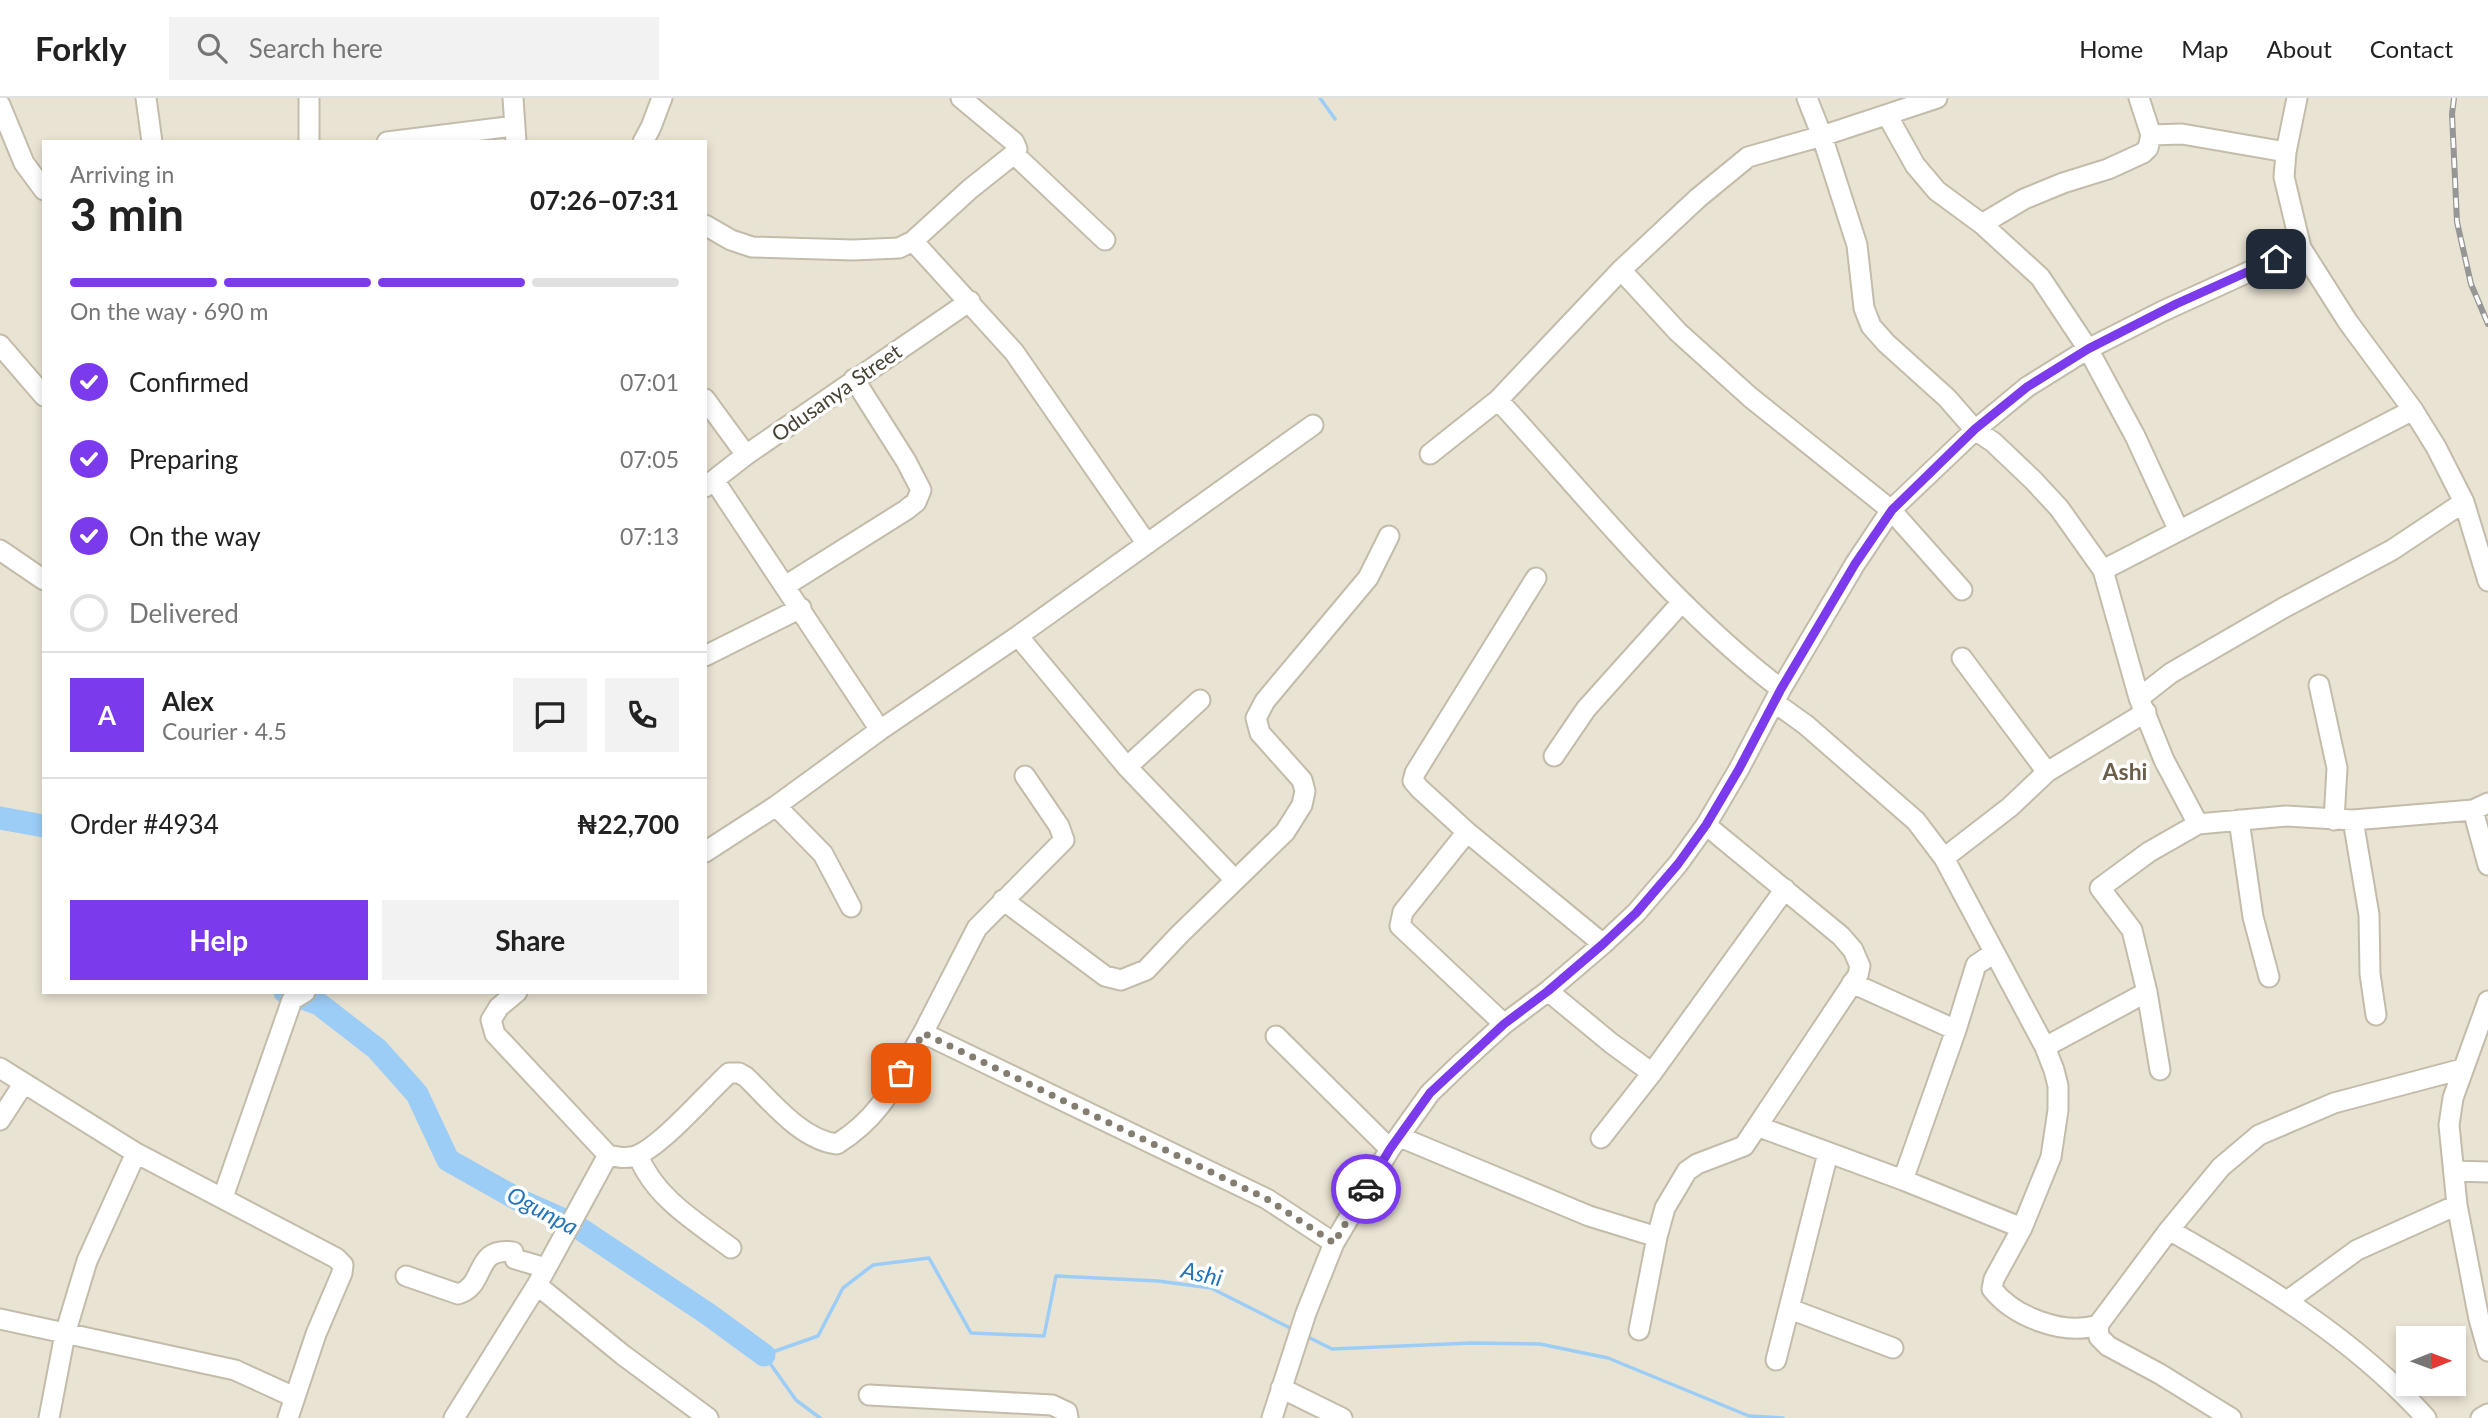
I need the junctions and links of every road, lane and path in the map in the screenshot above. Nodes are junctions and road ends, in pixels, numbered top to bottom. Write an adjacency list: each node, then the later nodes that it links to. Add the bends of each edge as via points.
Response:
1 (146, 98): 15 (street)
2 (309, 98): 16 (street)
3 (513, 98): 12 (street)
4 (662, 98): 18 (street)
5 (961, 98): 20 (street, via 1014,142 1017,149)
6 (1807, 98): 14 (street)
7 (1937, 98): 11 (street)
8 (2139, 98): 13 (street)
9 (2297, 98): 19 (street)
10 (0, 105): 21 (street, via 24,163)
11 (1887, 115): 14 (street); 22 (street, via 1915,164 1937,191)
12 (515, 134): 17 (street)
13 (2151, 135): 19 (street, via 2182,134); 22 (street, via 2143,153 2024,199)
14 (1822, 136): 27 (street, via 1748,157); 37 (street, via 1857,245 1864,308 1871,326)
15 (152, 140)
16 (309, 140)
17 (419, 140)
18 (644, 140)
19 (2287, 152): 26 (street, via 2284,177)
20 (1013, 154): 24 (street); 25 (street)
21 (42, 187)
22 (1982, 224): 30 (street, via 2040,277)
23 (707, 226): 25 (street, via 752,247 853,250 900,248)
24 (1105, 240)
25 (913, 241): 28 (street)
26 (2301, 248): 30 (street); 35 (street)
27 (1621, 270): 33 (street); 42 (street, via 1678,332 1750,397)
28 (970, 301): 31 (street, Odusanya Street); 45 (street, via 1023,363)
29 (0, 345): 32 (street)
30 (2088, 349): 37 (street, via 2027,387); 43 (street)
31 (854, 379): 39 (street, Odusanya Street); 51 (street, via 921,490 906,510)
32 (42, 395)
33 (1498, 400): 38 (street); 53 (street)
34 (707, 402): 39 (street)
35 (2413, 410): 41 (street); 43 (street)
36 (1314, 425): 45 (street)
37 (1975, 429): 42 (street); 47 (street, via 2034,480)
38 (1430, 454)
39 (746, 455): 40 (street, Odusanya Street)
40 (710, 484): 51 (street)
41 (2464, 502): 50 (street); 61 (street, via 2392,550 2171,673)
42 (1892, 510): 52 (street); 59 (street)
43 (2179, 529): 47 (street)
44 (1389, 536): 77 (street, via 1368,578 1265,701 1256,718 1260,733 1302,780 1305,791 1285,832)
45 (1147, 544): 55 (street)
46 (0, 550): 49 (street)
47 (2103, 570): 61 (street)
48 (1536, 578): 73 (street, via 1415,773 1413,781 1420,789)
49 (42, 579)
50 (2488, 581)
51 (785, 586): 54 (street)
52 (1962, 590)
53 (1682, 602): 59 (street, via 1759,672); 63 (street, via 1586,709)
54 (801, 608): 56 (street); 62 (street)
55 (1018, 636): 62 (street); 64 (street)
56 (707, 655)
57 (1962, 658): 65 (street)
58 (2319, 685): 70 (street)
59 (1777, 696): 72 (street); 75 (street, via 1916,821)
60 (1200, 700): 64 (street)
61 (2143, 705): 65 (street); 71 (street)
62 (880, 730): 67 (street)
63 (1554, 755)
64 (1127, 767): 77 (street)
65 (2047, 772): 75 (street)
66 (1025, 776): 79 (street, via 1064,840)
67 (776, 806): 74 (street); 80 (street, via 823,854)
68 (2480, 806): 70 (street); 76 (street)
69 (2239, 820): 70 (street, via 2286,816); 71 (street); 83 (street, via 2253,918)
70 (2344, 820): 90 (street, via 2369,915)
71 (2198, 824): 86 (street, via 2100,888 2132,930)
72 (1706, 825): 78 (street); 81 (street, via 1665,880)
73 (1467, 832): 81 (street); 91 (street, via 1403,912 1400,926)
74 (707, 851)
75 (1944, 858): 82 (street)
76 (2488, 865)
77 (1235, 880): 79 (street, via 1146,970 1121,980 1105,976)
78 (1785, 889): 84 (street, via 1853,950 1860,966); 99 (street)
79 (1003, 900): 93 (street, via 976,928)
80 (851, 907)
81 (1603, 944): 85 (street)
82 (1994, 953): 92 (street, via 1976,965); 95 (street)
83 (2269, 977)
84 (1852, 983): 92 (street); 102 (street)
85 (1548, 991): 91 (street); 99 (street)
86 (2147, 992): 95 (street); 98 (street)
87 (515, 994): 107 (street, via 494,1013 495,1034)
88 (300, 996): 112 (street)
89 (2488, 1001): 97 (street)
90 (2376, 1015)
91 (1504, 1024): 104 (street, via 1430,1093)
92 (1956, 1030): 111 (street)
93 (923, 1033): 108 (street, via 882,1106 837,1143 816,1138 746,1077 729,1073); 117 (street, via 1267,1199)
94 (1276, 1036): 104 (street)
95 (2045, 1048): 114 (street, via 2058,1086 2052,1157)
96 (0, 1068): 100 (street)
97 (2462, 1069): 109 (street, via 2449,1125); 115 (street, via 2334,1104 2259,1135 2221,1167)
98 (2160, 1070)
99 (1652, 1073): 103 (street)
100 (24, 1083): 101 (street); 105 (street)
101 (0, 1120)
102 (1757, 1126): 106 (street); 116 (street, via 1744,1146 1687,1171 1665,1208)
103 (1601, 1138)
104 (1395, 1143): 116 (street); 117 (street)
105 (136, 1153): 112 (street); 126 (street, via 87,1261)
106 (1828, 1153): 111 (street); 122 (street)
107 (608, 1155): 108 (street); 120 (street)
108 (638, 1155): 118 (street, via 647,1176 665,1195)
109 (2454, 1171): 110 (street); 113 (street)
110 (2488, 1172)
111 (1903, 1180): 114 (street)
112 (223, 1197): 132 (street, via 343,1265)
113 (2457, 1205): 121 (street, via 2357,1250); 128 (street)
114 (2022, 1228): 124 (street, via 1992,1289 2005,1303 2051,1324)
115 (2169, 1230): 121 (street); 124 (street)
116 (1657, 1237): 125 (street)
117 (1334, 1243): 130 (street)
118 (731, 1248)
119 (406, 1276): 120 (street, via 458,1294 470,1288 487,1258 496,1252 513,1252 515,1259)
120 (542, 1277): 136 (street); 137 (street, via 623,1354)
121 (2287, 1301): 142 (street, via 2381,1372)
122 (1790, 1309): 127 (street); 129 (street)
123 (0, 1319): 126 (street)
124 (2098, 1325): 141 (street, via 2099,1337 2108,1346)
125 (1639, 1330)
126 (65, 1334): 132 (street, via 235,1370); 134 (street)
127 (1893, 1348)
128 (2488, 1352)
129 (1776, 1360)
130 (1281, 1388): 139 (street); 140 (street)
131 (869, 1395): 138 (street, via 1052,1405 1067,1412)
132 (294, 1396): 135 (street)
133 (2488, 1415): 143 (street)
134 (49, 1418)
135 (288, 1418)
136 (454, 1418)
137 (708, 1418)
138 (1068, 1418)
139 (1272, 1418)
140 (1342, 1418)
141 (2231, 1418)
142 (2426, 1418)
143 (2481, 1418)

